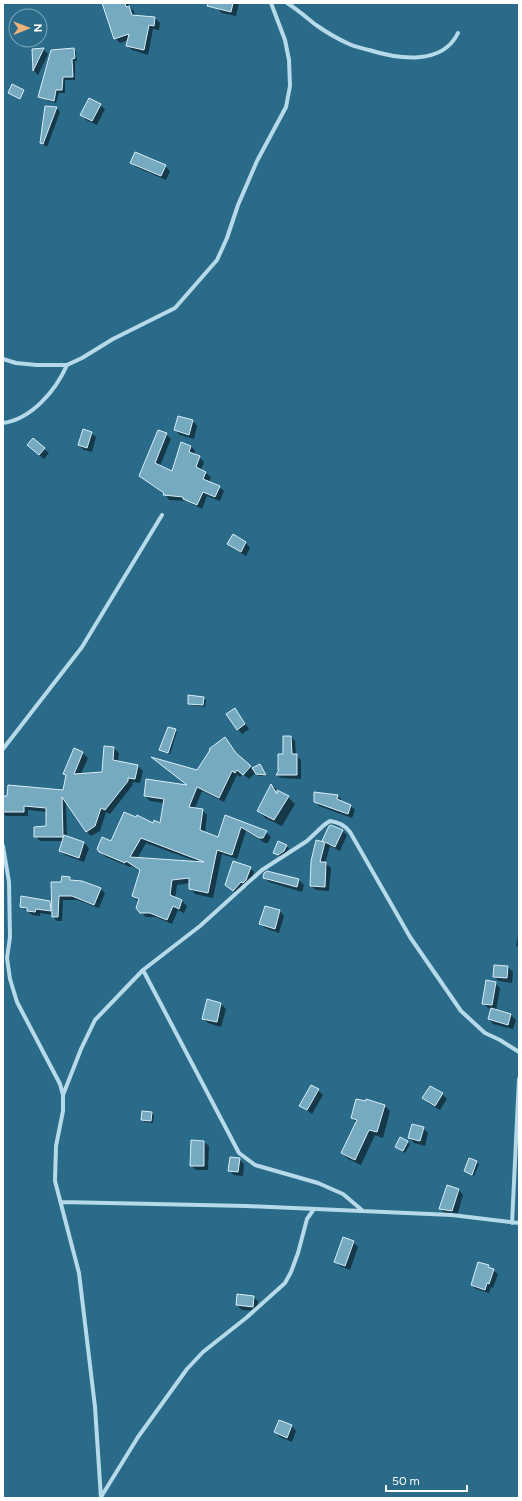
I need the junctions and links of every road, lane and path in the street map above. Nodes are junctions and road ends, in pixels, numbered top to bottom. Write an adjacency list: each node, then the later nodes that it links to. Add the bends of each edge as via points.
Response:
1 (271, 3): 5 (street, via 285,40 289,60 290,86 286,107 257,161 216,260 175,308)
2 (287, 3): 3 (street, via 318,26 349,44 385,55 406,58 428,57 445,49)
3 (458, 33)
4 (3, 359): 5 (street, via 37,365)
5 (67, 365): 6 (street, via 62,378 41,402 18,420)
6 (3, 423)
7 (162, 514): 8 (street, via 82,647)
8 (3, 749)
9 (3, 846): 13 (street, via 9,882 10,937 7,958 10,978 17,1002 60,1084)
10 (143, 970): 11 (street, via 200,926 262,870 307,841 326,822 336,822 350,832 410,937 461,1011 485,1033); 13 (street, via 95,1020); 16 (street, via 239,1153 255,1165 318,1183 343,1194)
11 (519, 1052)
12 (519, 1079): 17 (street)
13 (63, 1095): 14 (street, via 63,1110 56,1146 55,1181)
14 (61, 1202): 15 (street); 19 (street, via 79,1273 95,1407)
15 (314, 1209): 16 (street); 19 (street, via 307,1219 298,1253 285,1283 203,1352 187,1369 138,1437)
16 (363, 1212): 17 (street, via 452,1215)
17 (512, 1223): 18 (street)
18 (519, 1223)
19 (101, 1498)

